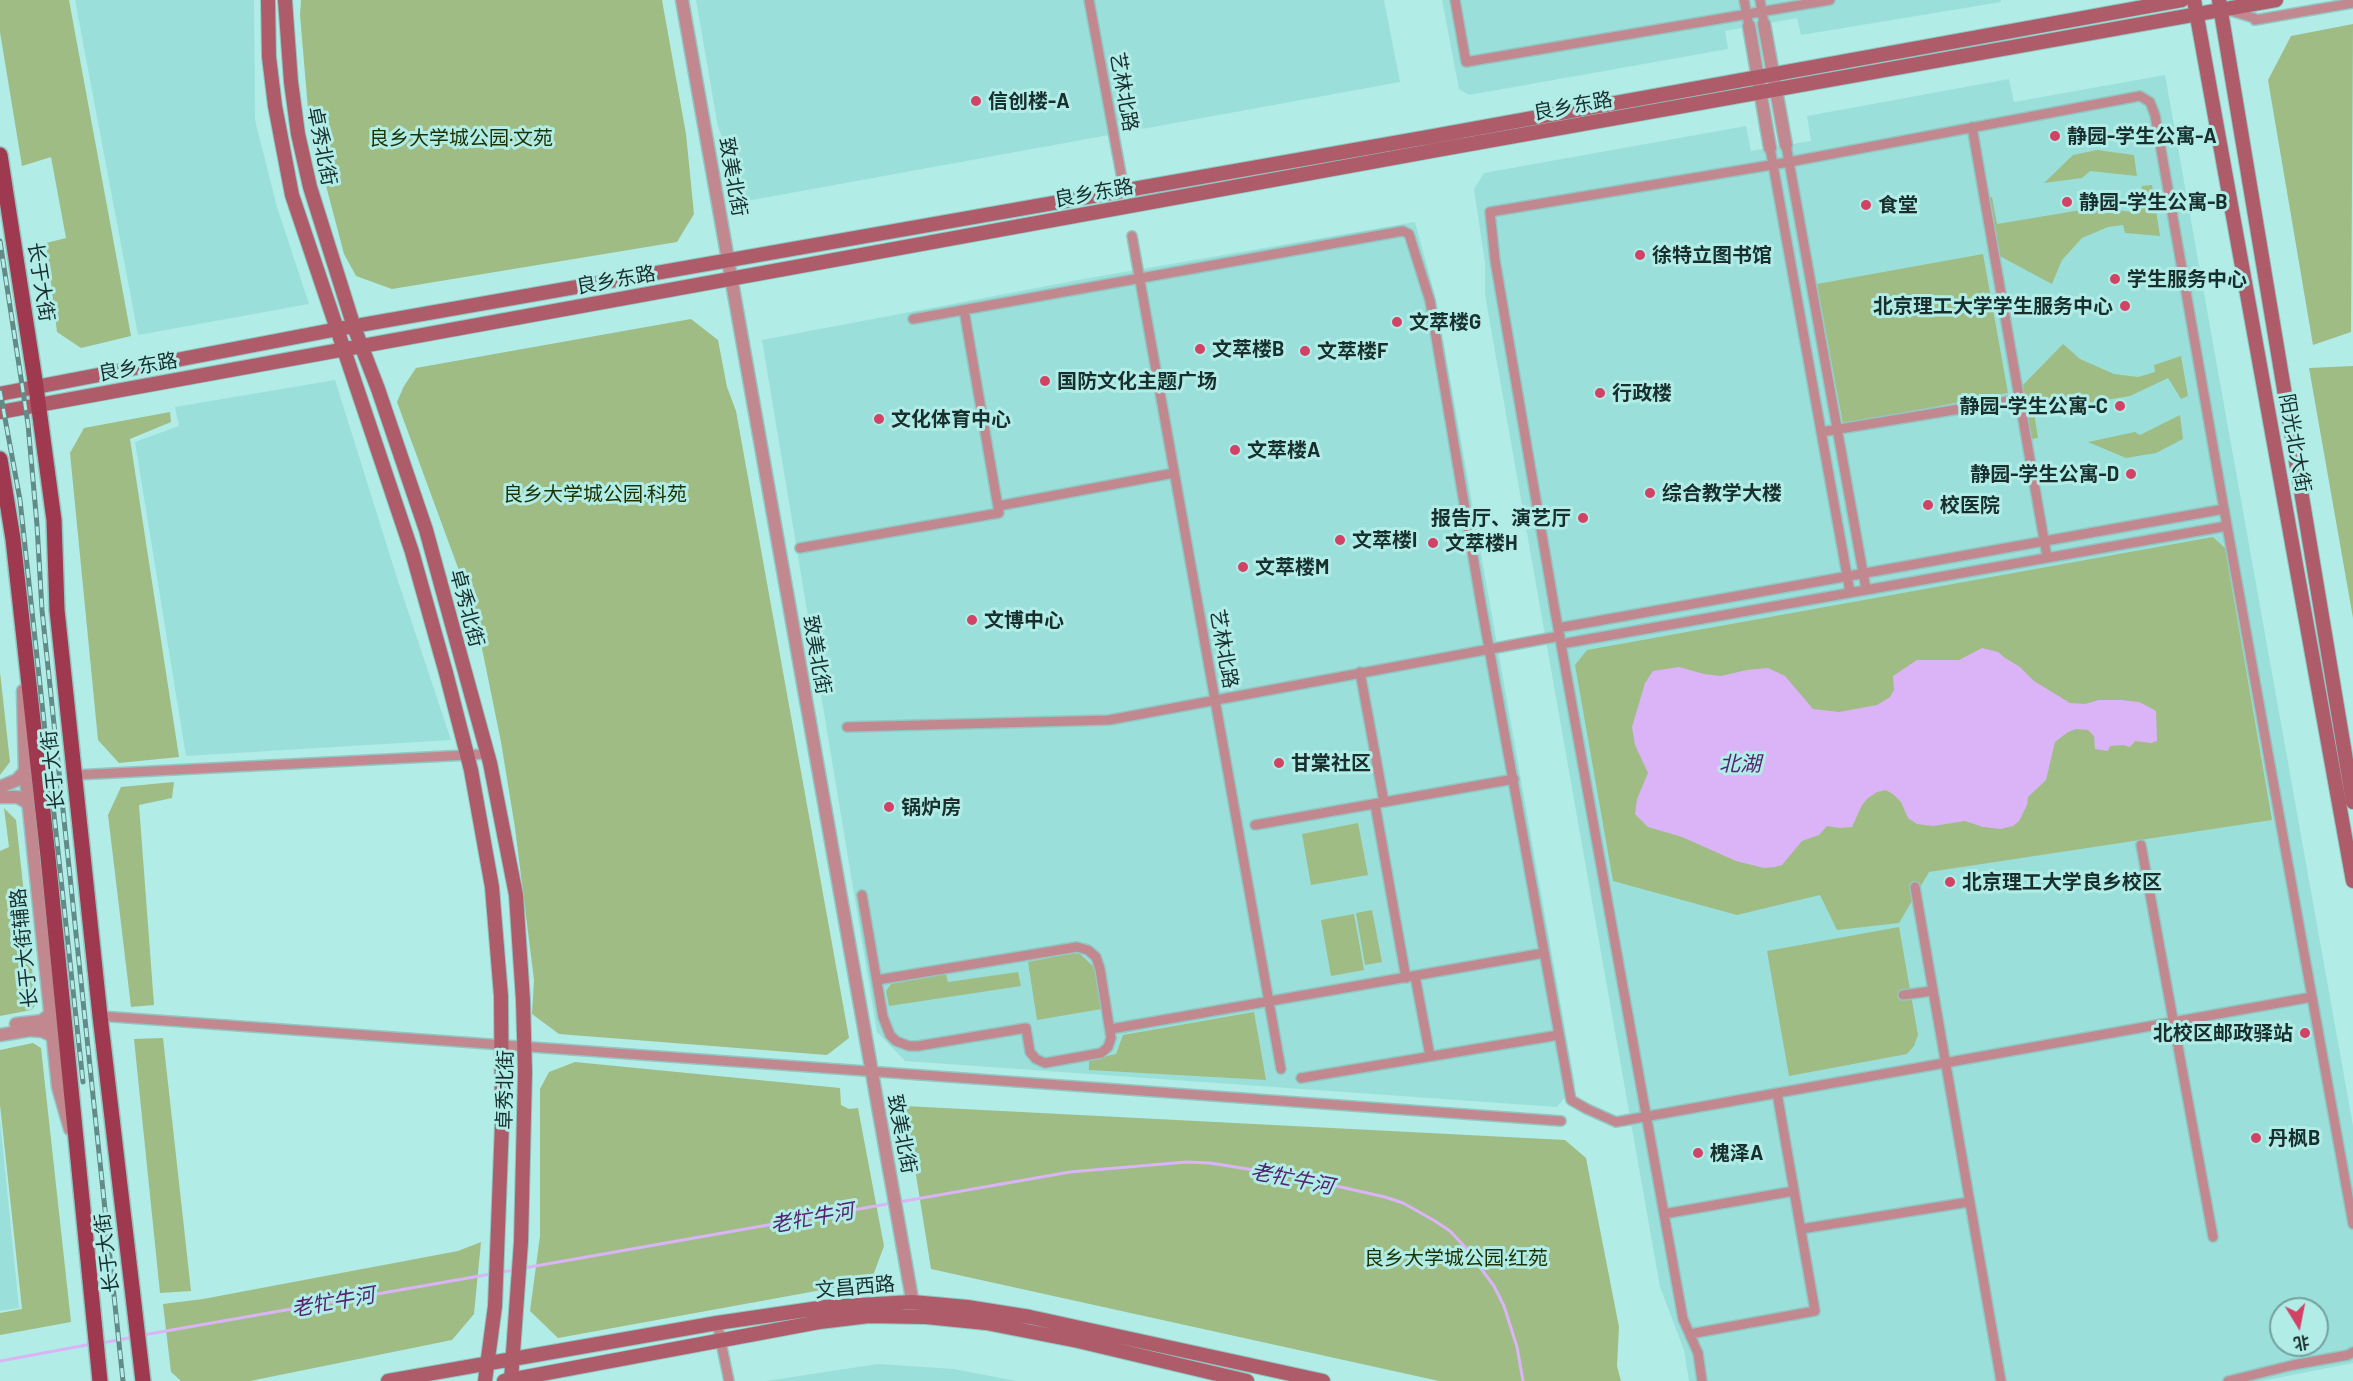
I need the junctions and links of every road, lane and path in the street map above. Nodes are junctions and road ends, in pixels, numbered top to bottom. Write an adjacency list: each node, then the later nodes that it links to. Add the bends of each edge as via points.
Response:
1 (268, 0): 36 (main road, 卓秀北街, via 268,57 292,195)
2 (285, 0): 35 (main road, 卓秀北街, via 298,134 315,206)
3 (682, 0): 30 (street, 致美北街)
4 (1089, 0): 28 (street, 艺林北路)
5 (1455, 0): 15 (street, via 1466,62)
6 (1744, 0): 15 (street)
7 (1760, 0): 14 (street)
8 (1830, 0): 14 (street)
9 (2182, 0): 16 (main road, 良乡东路)
10 (2276, 0): 12 (main road)
11 (2353, 3): 12 (street, via 2255,20)
12 (2222, 6): 13 (main road, 良乡东路); 71 (main road, 阳光北大街)
13 (2195, 7): 18 (main road, 良乡东路); 76 (main road, 阳光北大街)
14 (1763, 18): 15 (street); 16 (street)
15 (1748, 21): 17 (street)
16 (1773, 74): 17 (main road, 良乡东路); 18 (street)
17 (1758, 77): 19 (street); 21 (main road, 良乡东路)
18 (1776, 90): 19 (main road, 良乡东路); 22 (street)
19 (1760, 92): 23 (street); 24 (main road, 良乡东路)
20 (1972, 127): 26 (street); 41 (street); 49 (street, via 2140,96 2150,102 2156,115)
21 (1434, 136): 24 (main road); 28 (main road, 良乡东路)
22 (1786, 145): 26 (street)
23 (1770, 148): 27 (street)
24 (1437, 150): 31 (main road, 良乡东路)
25 (0, 155): 39 (main road, 长于大街)
26 (1789, 162): 27 (street); 44 (street)
27 (1773, 164): 45 (street); 59 (street, via 1490,212)
28 (1124, 190): 30 (main road, 良乡东路)
29 (1132, 236): 32 (street, 艺林北路)
30 (728, 260): 31 (street, 致美北街); 35 (main road, 良乡东路)
31 (731, 279): 37 (main road, 良乡东路); 99 (street, 致美北街)
32 (1140, 279): 33 (street); 47 (street, 艺林北路); 60 (street, via 1403,231 1409,234 1430,301)
33 (964, 310): 34 (street); 48 (street)
34 (913, 319)
35 (354, 327): 36 (main road, 良乡东路); 37 (main road, 卓秀北街)
36 (338, 329): 38 (main road, 卓秀北街); 39 (main road, 良乡东路)
37 (362, 347): 38 (main road, 良乡东路); 64 (main road, 卓秀北街, via 426,530)
38 (344, 349): 42 (main road, 良乡东路); 65 (main road, 卓秀北街, via 412,552)
39 (36, 387): 40 (main road, 良乡东路); 42 (main road, 长于大街)
40 (0, 394)
41 (2020, 399): 44 (street); 51 (street)
42 (38, 405): 43 (main road, 良乡东路); 67 (main road, 长于大街, via 54,520 57,610)
43 (0, 412)
44 (1837, 430): 45 (street); 54 (street)
45 (1821, 432): 55 (street)
46 (0, 459): 58 (main road, 长于大街)
47 (1174, 473): 48 (street); 62 (street, 艺林北路)
48 (998, 506): 52 (street, via 999,513)
49 (2224, 509): 50 (street); 51 (street)
50 (2227, 526): 53 (street); 84 (street)
51 (2044, 541): 53 (street); 54 (street)
52 (800, 548)
53 (2047, 557): 56 (street)
54 (1863, 573): 55 (street); 56 (street)
55 (1847, 576): 57 (street); 59 (street)
56 (1866, 589): 57 (street)
57 (1850, 592): 59 (street)
58 (23, 633): 66 (street, 长于大街辅路, via 20,663); 104 (main road, 长于大街)
59 (1560, 636): 60 (street); 102 (street)
60 (1491, 648): 61 (street); 68 (street)
61 (1360, 672): 62 (street); 73 (street)
62 (1215, 699): 63 (street, via 1109,720); 85 (street, 艺林北路)
63 (847, 727)
64 (487, 754): 65 (street); 95 (main road, 卓秀北街, via 516,895)
65 (467, 755): 67 (street); 94 (main road, 卓秀北街, via 492,887)
66 (25, 771): 69 (street, via 17,780); 72 (street, 长于大街辅路)
67 (75, 776): 87 (main road, 长于大街)
68 (1514, 779): 73 (street); 79 (street)
69 (0, 787)
70 (0, 797): 72 (street, via 18,796)
71 (2353, 802)
72 (28, 803): 86 (street, 长于大街辅路)
73 (1379, 803): 74 (street); 80 (street)
74 (1255, 825)
75 (2141, 845): 88 (street)
76 (2353, 881)
77 (1915, 887): 82 (street)
78 (862, 895): 81 (street)
79 (1544, 953): 80 (street); 92 (street)
80 (1411, 977): 85 (street); 96 (street)
81 (877, 980): 90 (street, via 1077,947 1096,957); 90 (street, via 890,1035 909,1046 1026,1028 1030,1052 1045,1063 1101,1053 1108,1047)
82 (1932, 991): 83 (street); 97 (street)
83 (1903, 995)
84 (2312, 997): 88 (street); 108 (street)
85 (1269, 1002): 90 (street); 98 (street, 艺林北路)
86 (51, 1013): 89 (street, via 42,1021); 93 (street, 长于大街辅路)
87 (100, 1016): 94 (street); 119 (main road, 长于大街)
88 (2174, 1022): 97 (street); 110 (street)
89 (0, 1027)
90 (1111, 1029)
91 (0, 1035): 93 (street, via 30,1030)
92 (1559, 1035): 96 (street); 102 (street, via 1571,1100 1616,1122)
93 (53, 1036): 104 (street, 长于大街辅路, via 58,1087)
94 (501, 1044): 95 (street); 118 (main road, 卓秀北街, via 498,1246)
95 (525, 1046): 99 (street); 117 (main road, 卓秀北街, via 521,1242)
96 (1430, 1056): 100 (street)
97 (1945, 1063): 101 (street); 106 (street)
98 (1281, 1069)
99 (870, 1072): 103 (street); 111 (street, 致美北街)
100 (1301, 1078)
101 (1777, 1093): 102 (street); 105 (street)
102 (1647, 1116): 107 (street)
103 (1561, 1121)
104 (77, 1148): 120 (main road, 长于大街)
105 (1794, 1191): 107 (street); 109 (street)
106 (1969, 1202): 109 (street); 128 (street)
107 (1664, 1214): 114 (street, via 1683,1319)
108 (2353, 1224)
109 (1801, 1229): 114 (street, via 1815,1311)
110 (2213, 1237)
111 (912, 1302): 112 (street, 致美北街); 113 (main road, 文昌西路, via 836,1306); 126 (main road, 文昌西路, via 1030,1317)
112 (915, 1317): 115 (main road, 文昌西路, via 869,1316); 125 (main road, 文昌西路, via 986,1323)
113 (717, 1323): 115 (street); 117 (main road, 文昌西路)
114 (1690, 1334): 127 (street, via 1698,1353)
115 (720, 1340): 123 (main road, 文昌西路); 124 (street)
116 (2353, 1352): 129 (street)
117 (512, 1360): 118 (main road, 文昌西路); 123 (main road, 卓秀北街)
118 (488, 1364): 121 (main road, 文昌西路); 122 (main road, 卓秀北街)
119 (143, 1379)
120 (100, 1381)
121 (388, 1381)
122 (485, 1381)
123 (507, 1381)
124 (729, 1381)
125 (1247, 1381)
126 (1323, 1381)
127 (1702, 1381)
128 (2001, 1381)
129 (2228, 1381)

